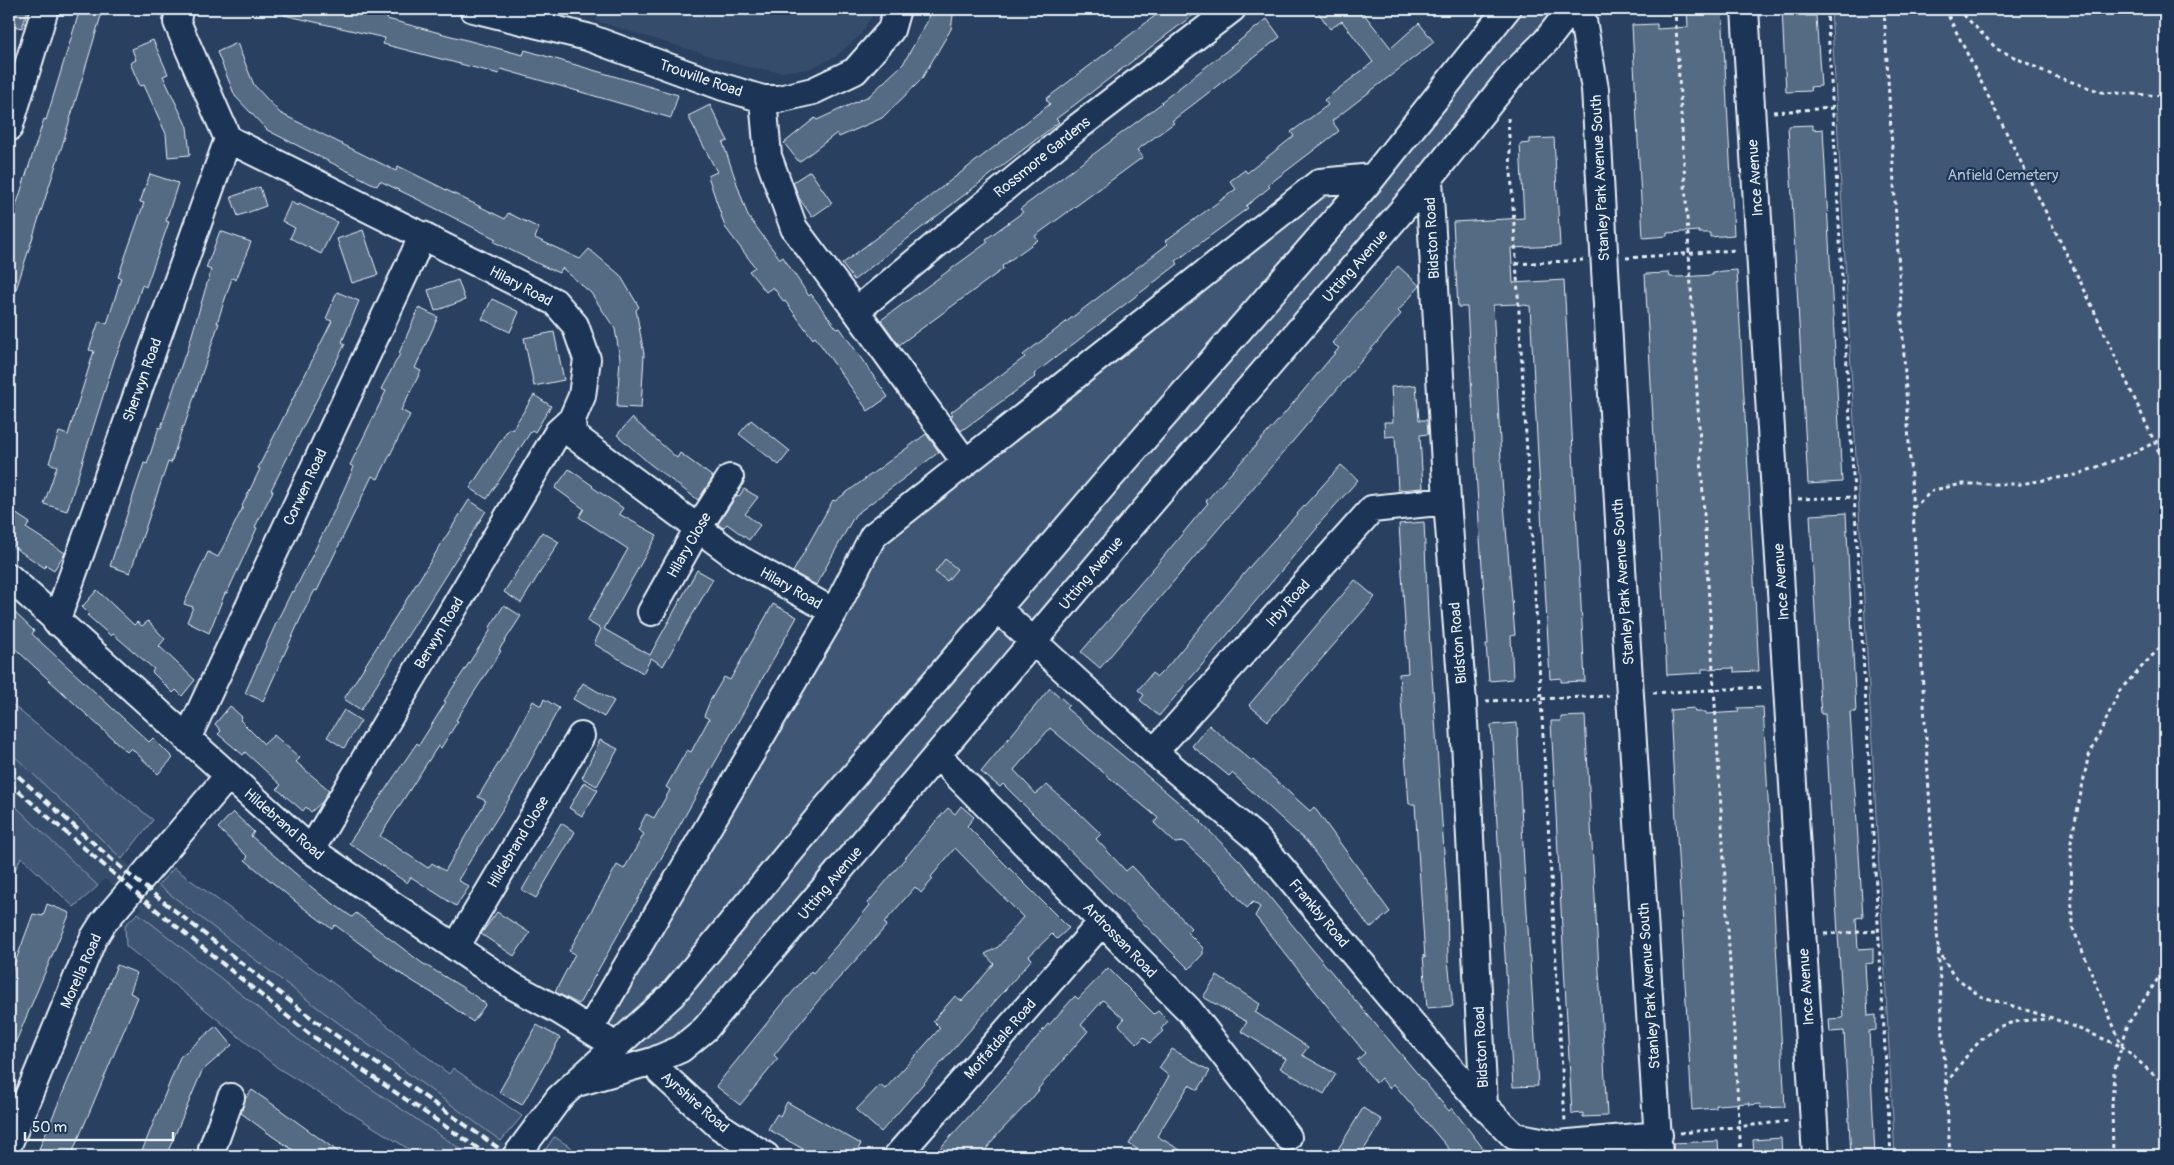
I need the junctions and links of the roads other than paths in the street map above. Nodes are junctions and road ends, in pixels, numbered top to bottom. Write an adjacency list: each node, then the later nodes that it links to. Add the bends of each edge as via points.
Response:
1 (45, 9): 11 (street)
2 (179, 9): 12 (street, via 177,22)
3 (473, 9): 10 (street, Trouville Road, via 587,38)
4 (897, 9): 10 (street, Trouville Road, via 890,30 855,71 814,91 780,99)
5 (1232, 9): 16 (street, Rossmore Gardens, via 1078,127)
6 (1507, 9): 13 (street, Utting Avenue)
7 (1571, 9): 14 (street, Utting Avenue)
8 (1581, 9): 42 (street, Stanley Park Avenue South, via 1595,89)
9 (1745, 9): 47 (street, Ince Avenue)
10 (763, 98): 16 (street, via 768,156 794,228)
11 (9, 128)
12 (228, 139): 15 (street, Hilary Road); 26 (street, Sherwyn Road)
13 (1373, 178): 18 (street, via 1320,182); 23 (street, Utting Avenue)
14 (1429, 179): 20 (street, Bidston Road); 27 (street, Utting Avenue)
15 (423, 235): 17 (street, Hilary Road, via 555,302 575,325 587,359 582,396); 29 (street, Corwen Road)
16 (856, 311): 18 (street)
17 (572, 419): 21 (street, Hilary Road, via 573,435); 33 (street, Berwyn Road, via 558,432)
18 (965, 462): 25 (street, via 873,536)
19 (730, 478): 21 (street, Hilary Close)
20 (1447, 501): 30 (street, Irby Road, via 1372,509); 39 (street, Bidston Road, via 1463,702)
21 (698, 528): 24 (street, Hilary Close); 25 (street, Hilary Road, via 738,558)
22 (9, 577): 26 (street, Hildebrand Road)
23 (998, 609): 27 (street, Frankby Road); 37 (street, Utting Avenue, via 672,995)
24 (650, 612)
25 (834, 612): 36 (street)
26 (56, 622): 29 (street, Hildebrand Road)
27 (1034, 642): 30 (street, Frankby Road); 31 (street, Utting Avenue)
28 (581, 736): 35 (street, Hildebrand Close)
29 (187, 739): 32 (street, Hildebrand Road)
30 (1154, 752): 39 (street, Frankby Road, via 1257,839)
31 (938, 756): 34 (street, Ardrossan Road); 37 (street, Utting Avenue, via 705,1029 681,1050)
32 (228, 776): 33 (street, Hildebrand Road); 41 (street, Morella Road, via 103,923 93,939)
33 (311, 850): 35 (street, Hildebrand Road)
34 (1102, 922): 40 (street, Ardrossan Road, via 1189,1010); 46 (street, Moffatdale Road)
35 (456, 947): 36 (street, Hildebrand Road, via 513,986)
36 (590, 1029): 37 (street, Hildebrand Road)
37 (632, 1058): 44 (street, Utting Avenue, via 574,1084 540,1121); 45 (street, Ayrshire Road, via 661,1073 719,1126)
38 (231, 1097): 43 (street)
39 (1484, 1106): 42 (street, Frankby Road, via 1514,1136 1558,1144)
40 (1288, 1138)
41 (9, 1143)
42 (1659, 1146)
43 (217, 1154)
44 (516, 1156)
45 (766, 1156)
46 (898, 1156)
47 (1816, 1156)

